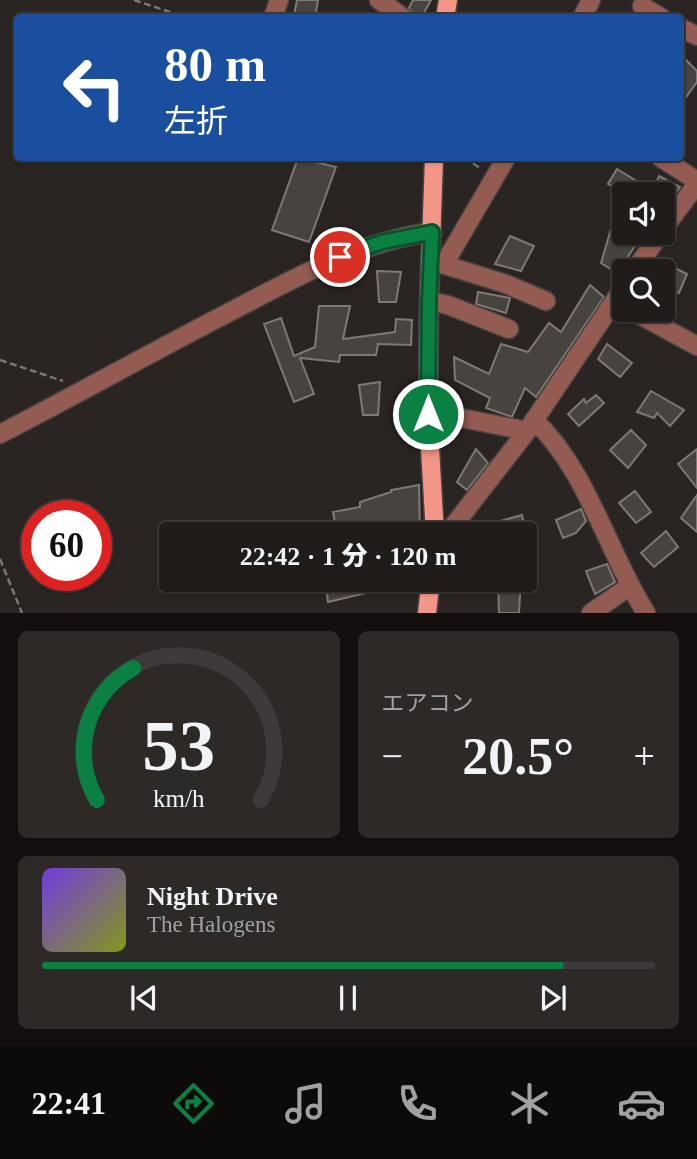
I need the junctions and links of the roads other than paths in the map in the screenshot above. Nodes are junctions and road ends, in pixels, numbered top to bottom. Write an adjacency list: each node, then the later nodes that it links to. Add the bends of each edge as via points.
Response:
1 (379, 0): 3 (street)
2 (641, 2): 4 (street)
3 (398, 14)
4 (657, 14)
5 (434, 161): 10 (main road)
6 (504, 161): 11 (street)
7 (666, 161): 8 (street)
8 (697, 182): 9 (street)
9 (675, 213)
10 (432, 232): 11 (main road); 20 (street, via 340,257)
11 (436, 265): 12 (main road); 13 (street, via 506,284)
12 (429, 301): 16 (street); 18 (main road)
13 (545, 301)
14 (612, 317): 19 (street)
15 (658, 322): 17 (street)
16 (509, 329)
17 (697, 346)
18 (428, 414): 19 (street); 21 (main road)
19 (531, 425): 22 (street); 23 (street, via 562,452)
20 (0, 434)
21 (434, 522)
22 (456, 522)
23 (630, 586): 26 (street); 27 (street)
24 (429, 592): 25 (main road)
25 (427, 613)
26 (591, 613)
27 (646, 613)

